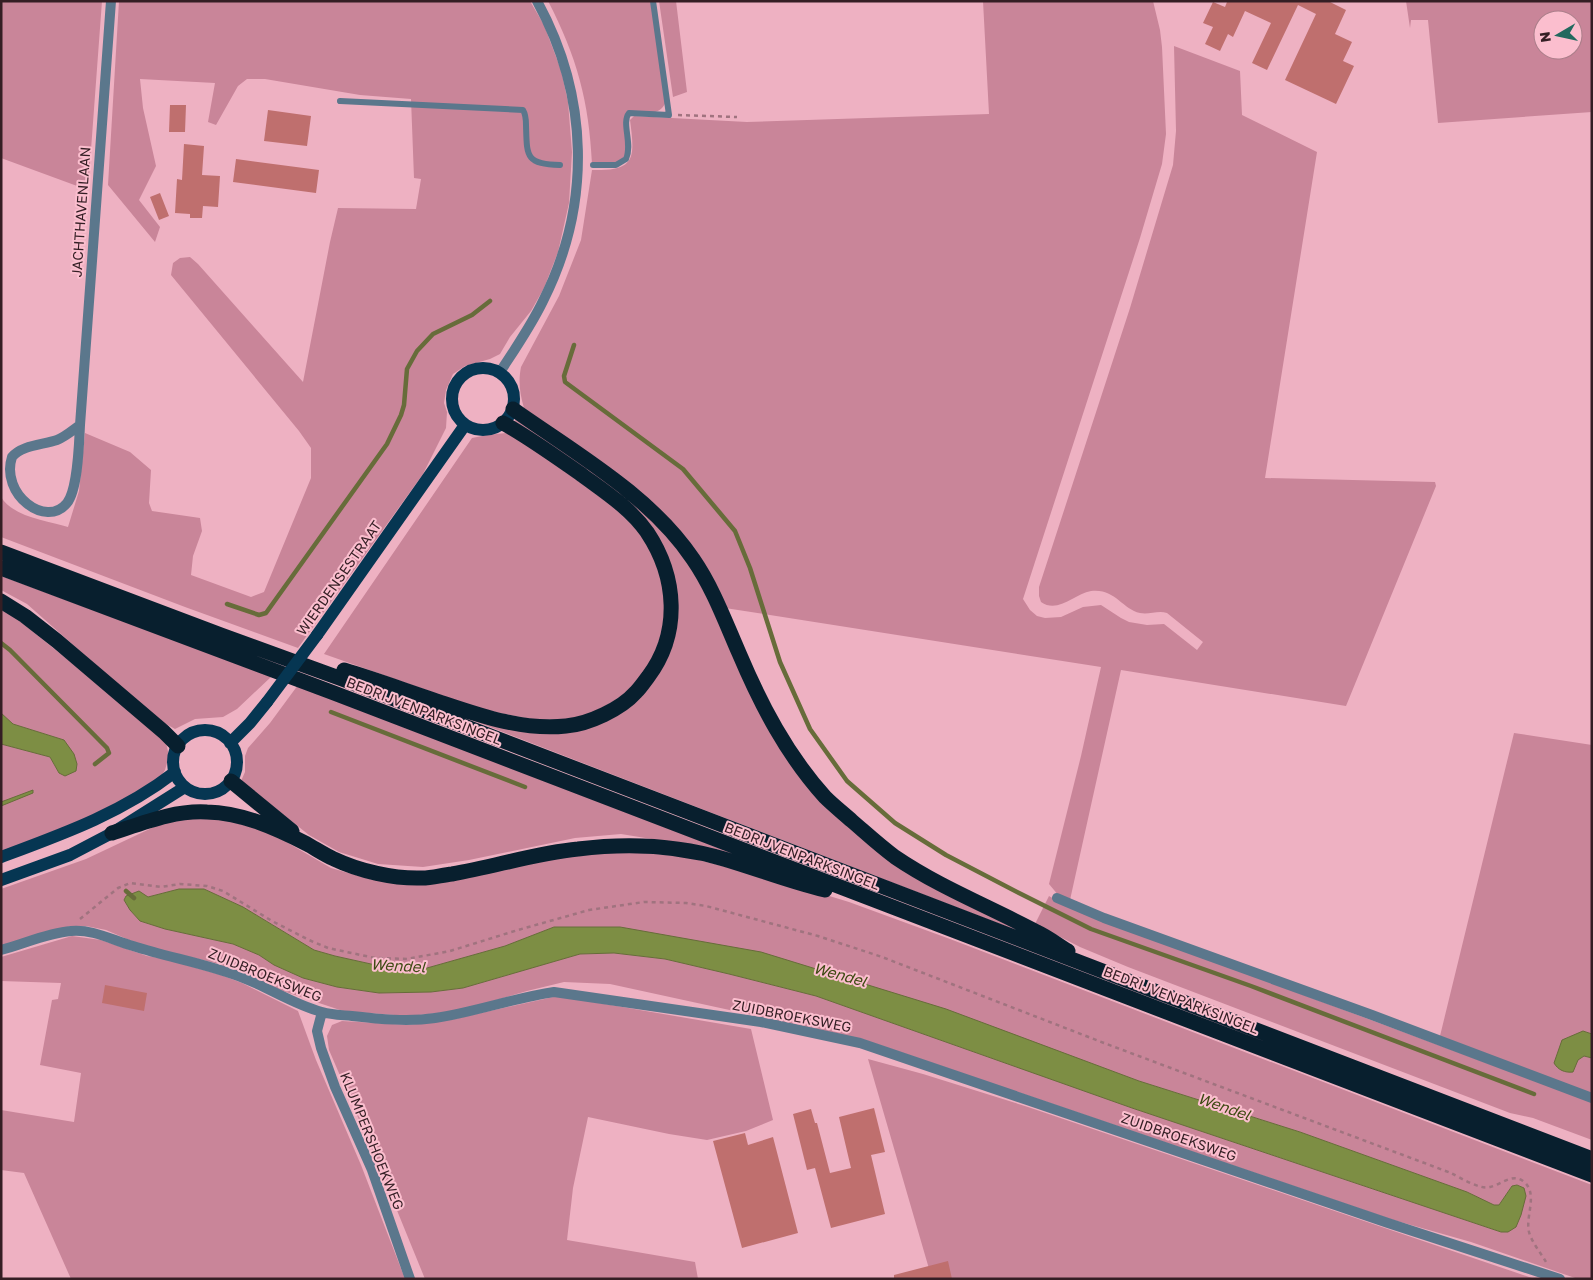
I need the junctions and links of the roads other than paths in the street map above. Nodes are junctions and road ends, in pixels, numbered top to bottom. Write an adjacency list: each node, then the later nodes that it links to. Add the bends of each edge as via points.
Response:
1 (111, 1): 10 (street, JACHTHAVENLAAN)
2 (537, 1): 7 (street, via 556,40 571,89 576,117 578,176 567,242 554,276 532,322)
3 (653, 1): 6 (lane, via 669,115 630,113 626,120 629,148 626,159 616,165)
4 (340, 101): 5 (lane, via 523,110 526,116 526,147 530,156 541,164)
5 (560, 165)
6 (593, 166)
7 (500, 372): 8 (main road, via 513,389); 11 (main road, via 478,367 457,380 451,403)
8 (513, 409): 9 (main road); 28 (highway, via 640,500 673,533 693,559 720,607 776,732 826,798 896,857 1039,932)
9 (502, 423): 11 (main road, via 486,430 475,430); 15 (highway, via 615,500 646,532 661,559 670,592 671,623 656,666 636,693 590,721 567,726 530,726 476,714 370,678)
10 (80, 425): 10 (street, JACHTHAVENLAAN, via 58,440 22,450 10,459 3,474 3,484 14,501 46,512 67,503 74,486)
11 (465, 425): 16 (main road, WIERDENSESTRAAT, bridge, via 318,635 250,723)
12 (1, 552): 15 (highway, BEDRIJVENPARKSINGEL)
13 (1, 568): 26 (highway, BEDRIJVENPARKSINGEL)
14 (1, 601): 17 (highway, via 26,616)
15 (221, 635): 28 (highway, BEDRIJVENPARKSINGEL)
16 (230, 743): 17 (main road, via 218,734 203,731 193,733); 19 (main road, via 237,762)
17 (178, 746): 18 (main road, via 174,754)
18 (175, 772): 20 (main road); 23 (main road, via 144,795 111,813)
19 (231, 781): 20 (main road, via 214,793 194,792); 22 (highway)
20 (185, 787): 21 (main road)
21 (112, 833): 22 (highway, via 167,816 207,812 241,816); 24 (main road, via 70,855)
22 (306, 844): 26 (highway, via 335,860 377,874 422,878 470,871 538,854 623,846 666,847 722,858 803,885)
23 (1, 857)
24 (1, 880)
25 (1057, 898): 30 (street)
26 (883, 904): 32 (highway, BEDRIJVENPARKSINGEL)
27 (1, 950): 29 (street, ZUIDBROEKSWEG, via 72,931 100,934 151,952 218,968)
28 (1095, 969): 31 (highway, BEDRIJVENPARKSINGEL)
29 (322, 1012): 33 (street, ZUIDBROEKSWEG, via 408,1020 435,1018 554,992 761,1022 860,1043); 34 (street, KLUMPERSHOEKWEG, via 318,1031 321,1048 372,1170)
30 (1592, 1098)
31 (1592, 1159)
32 (1592, 1175)
33 (1557, 1278)
34 (410, 1279)

